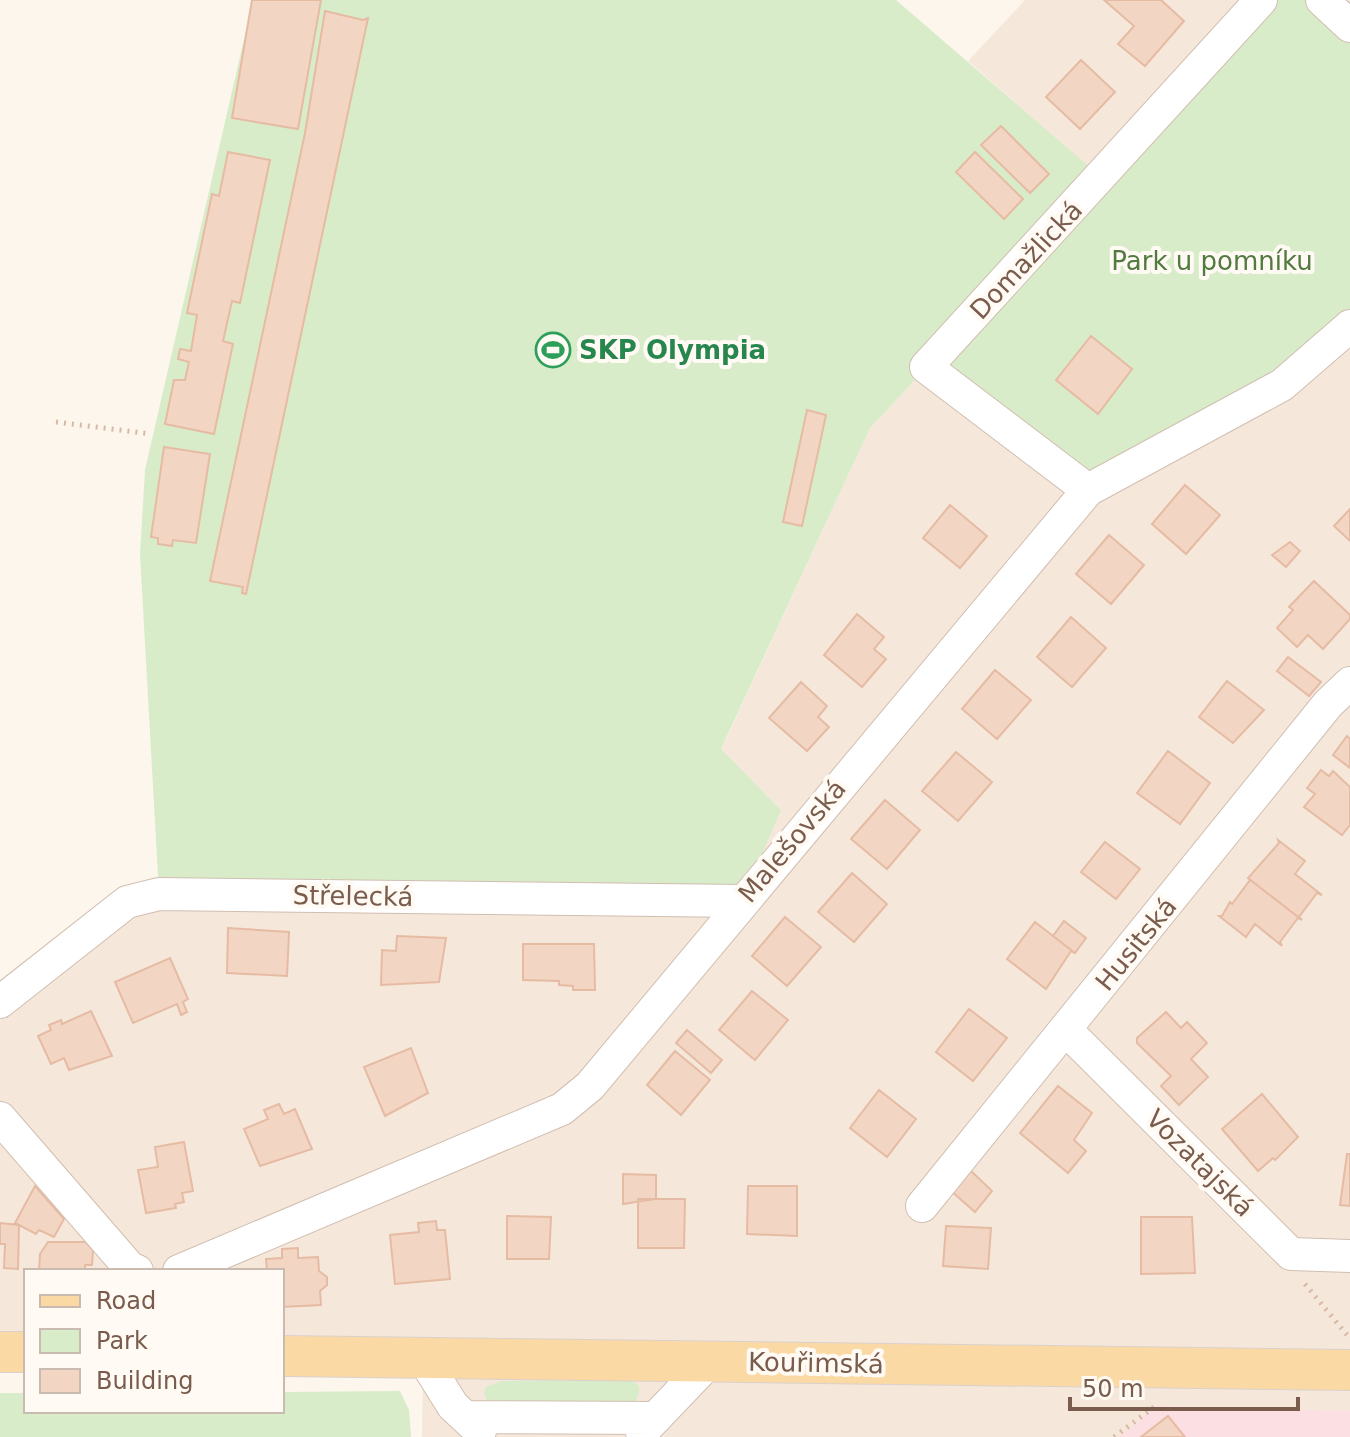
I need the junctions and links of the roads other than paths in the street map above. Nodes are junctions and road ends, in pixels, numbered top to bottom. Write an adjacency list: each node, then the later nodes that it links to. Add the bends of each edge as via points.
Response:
1 (1261, 0): 5 (street, Domažlická, via 926,367)
2 (1322, 0): 3 (street)
3 (1350, 26)
4 (1350, 326): 5 (street, Malešovská, via 1282,385)
5 (1088, 490): 7 (street, Malešovská)
6 (1350, 683): 9 (street, Husitská)
7 (742, 901): 8 (street, Střelecká, via 159,894 127,902); 14 (street, Malešovská, via 590,1086 562,1109)
8 (0, 1002)
9 (1067, 1031): 11 (street, Husitská); 12 (street, Vozatajská, via 1291,1254)
10 (0, 1118): 13 (street)
11 (922, 1206)
12 (1350, 1256)
13 (132, 1269)
14 (184, 1269)
15 (0, 1352): 16 (main road)
16 (24, 1352)
17 (284, 1356): 18 (main road, Kouřimská)
18 (423, 1358): 19 (main road, Kouřimská); 21 (street, via 453,1406)
19 (710, 1361): 20 (main road, Kouřimská); 22 (street)
20 (1350, 1370)
21 (476, 1427): 22 (street)
22 (646, 1428)

